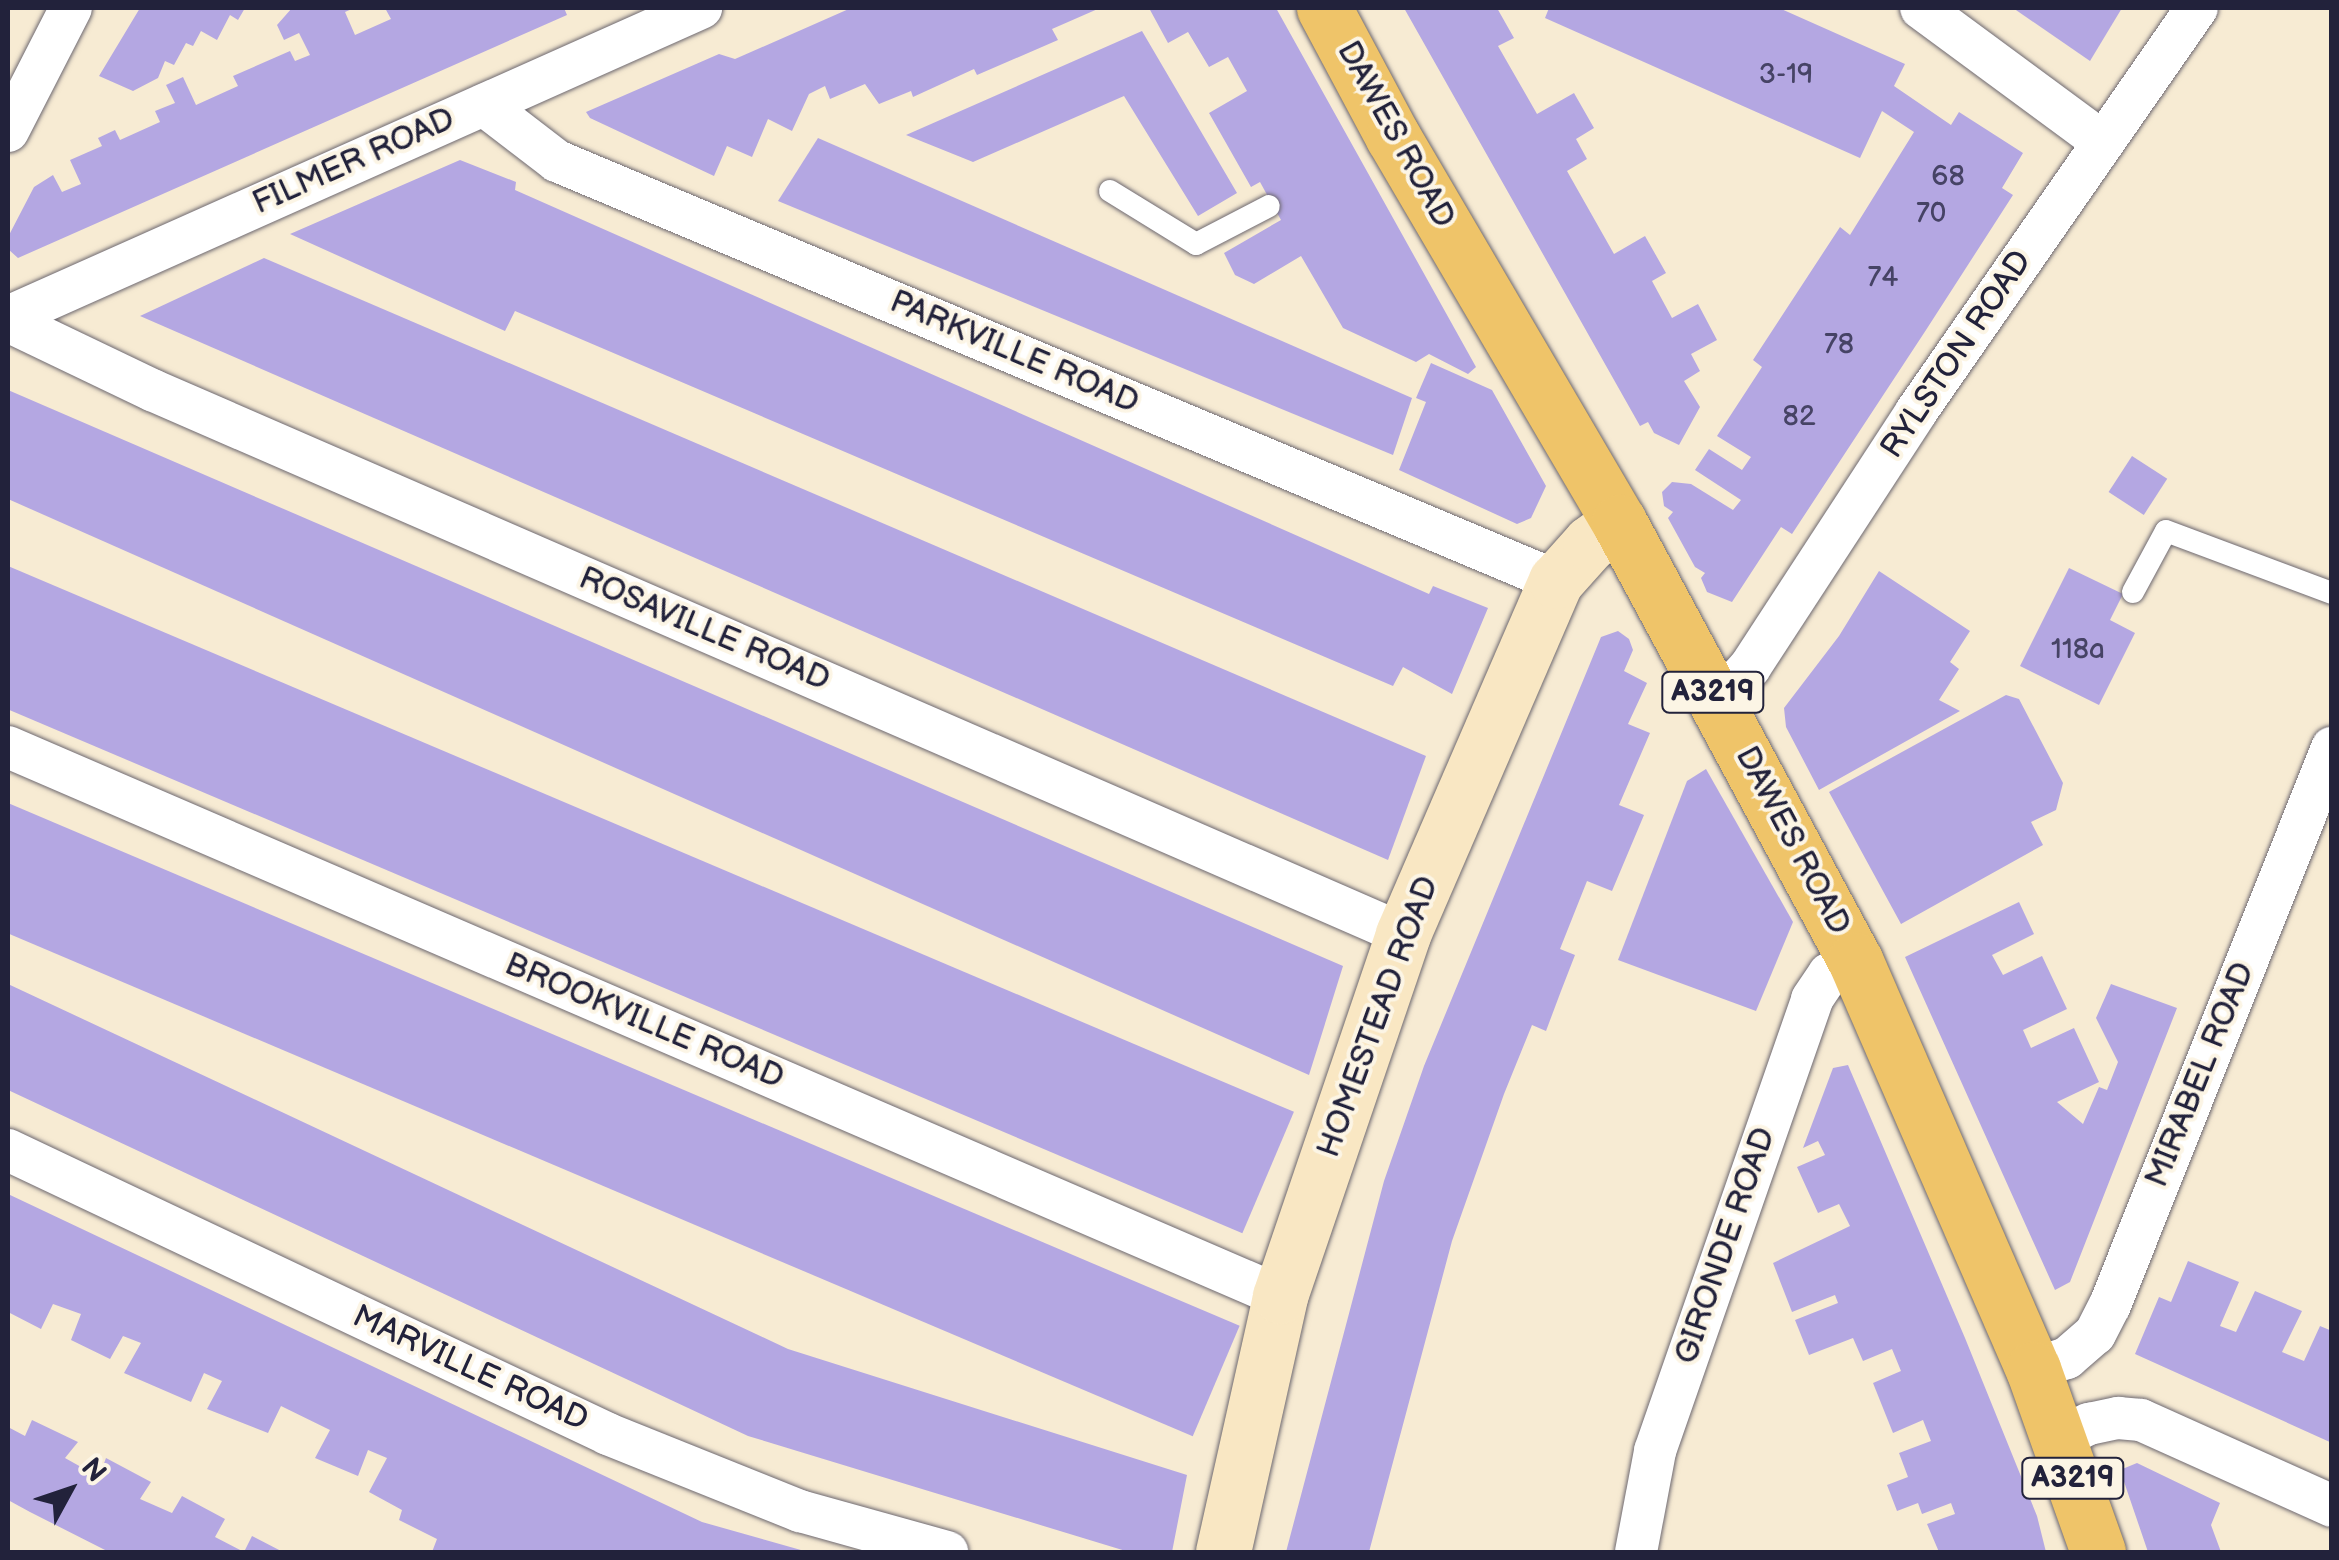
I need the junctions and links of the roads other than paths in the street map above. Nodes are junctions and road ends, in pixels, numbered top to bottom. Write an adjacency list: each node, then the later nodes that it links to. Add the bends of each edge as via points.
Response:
1 (71, 8): 7 (street)
2 (702, 8): 6 (street, FILMER ROAD)
3 (1324, 8): 12 (main road, DAWES ROAD / A3219, via 1385,141)
4 (1921, 8): 8 (street)
5 (2197, 8): 8 (street, RYLSTON ROAD)
6 (484, 104): 11 (street, FILMER ROAD); 13 (street, PARKVILLE ROAD, via 558,161)
7 (8, 131)
8 (2103, 142): 16 (street, RYLSTON ROAD, via 1750,668)
9 (1110, 191): 10 (lane, via 1196,244)
10 (1269, 206)
11 (8, 319): 19 (street, ROSAVILLE ROAD, via 152,390)
12 (1619, 522): 13 (street, HOMESTEAD ROAD); 16 (main road, DAWES ROAD / A3219)
13 (1556, 581): 19 (street, HOMESTEAD ROAD)
14 (2133, 592): 15 (lane, via 2166,531)
15 (2332, 593)
16 (1718, 702): 20 (main road, DAWES ROAD / A3219)
17 (8, 748): 22 (street, BROOKVILLE ROAD)
18 (2332, 748): 23 (street, MIRABEL ROAD, via 2110,1304 2094,1334 2068,1358)
19 (1404, 934): 22 (street, HOMESTEAD ROAD)
20 (1855, 960): 23 (main road, DAWES ROAD / A3219); 28 (street, GIRONDE ROAD, via 1830,974 1812,999 1655,1451)
21 (8, 1150): 26 (street, MARVILLE ROAD, via 608,1434 800,1511)
22 (1280, 1296): 27 (street, HOMESTEAD ROAD)
23 (2033, 1369): 24 (main road, DAWES ROAD / A3219)
24 (2059, 1439): 25 (street, via 2089,1424 2141,1420); 29 (main road, DAWES ROAD / A3219)
25 (2332, 1506)
26 (947, 1552)
27 (1223, 1552)
28 (1636, 1552)
29 (2098, 1552)

